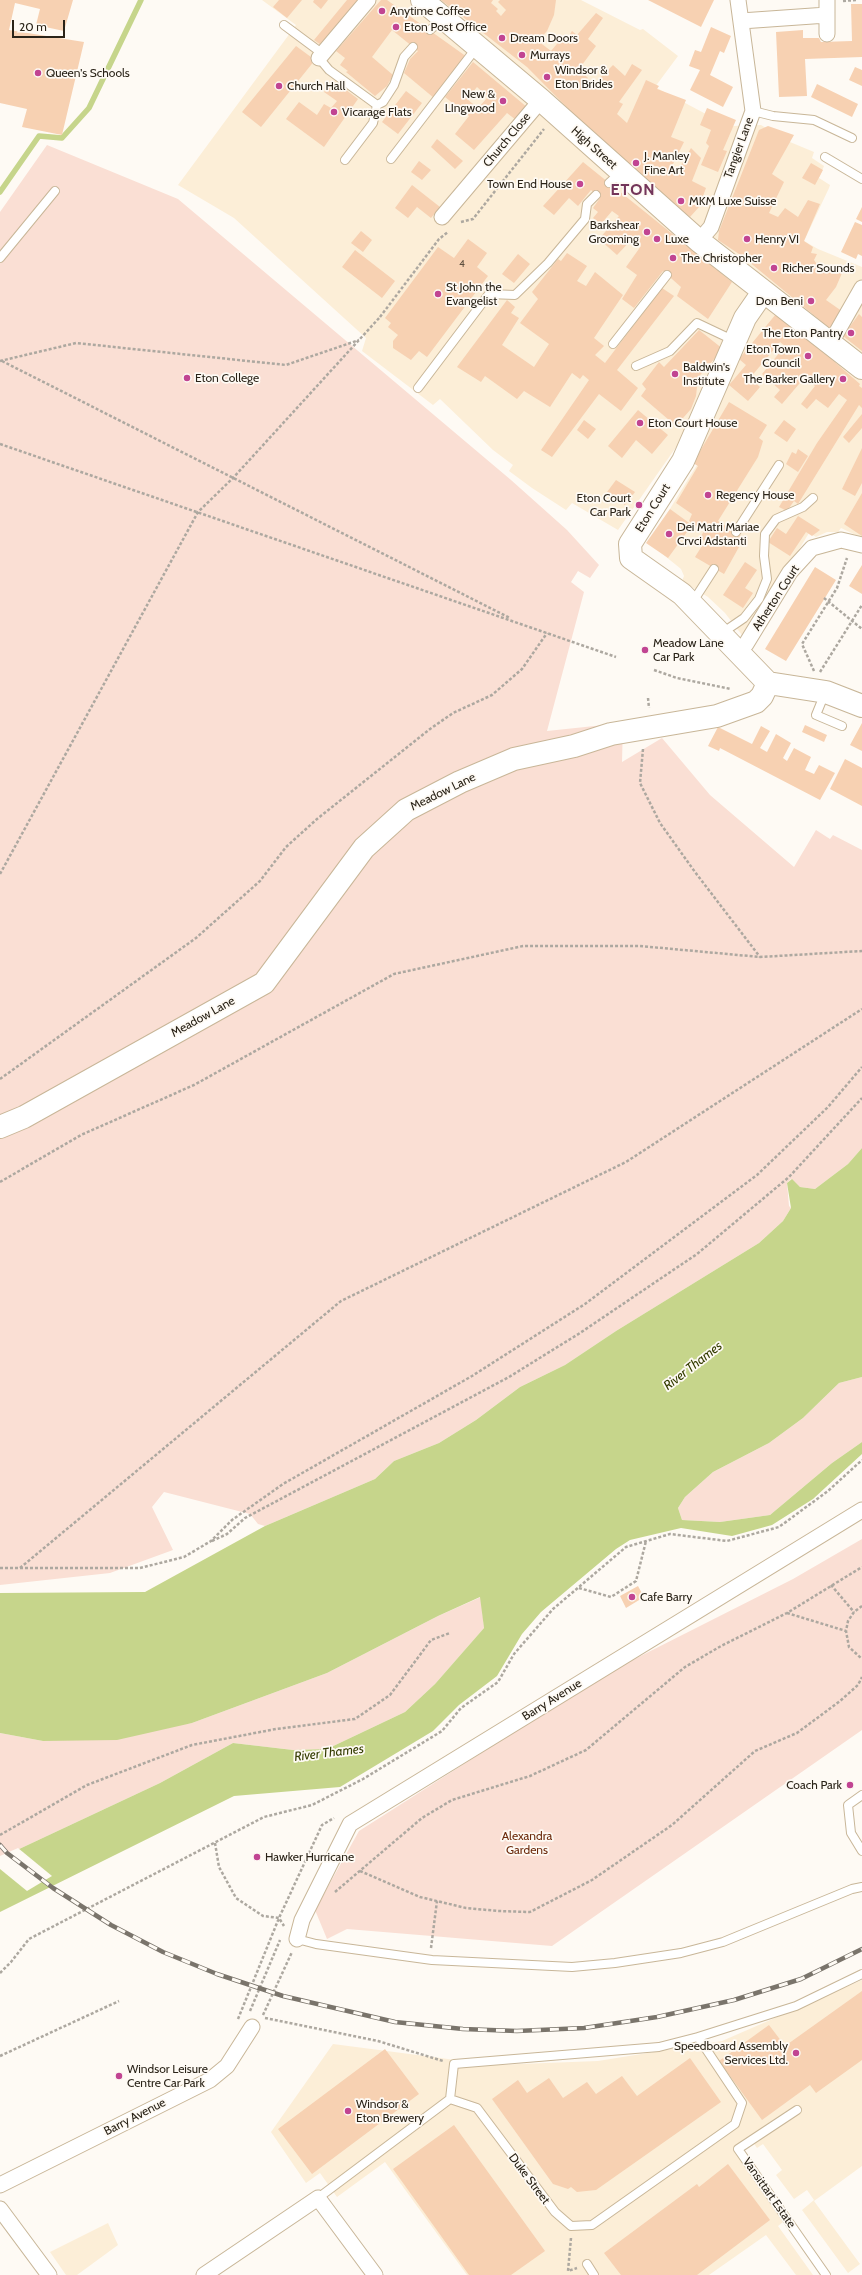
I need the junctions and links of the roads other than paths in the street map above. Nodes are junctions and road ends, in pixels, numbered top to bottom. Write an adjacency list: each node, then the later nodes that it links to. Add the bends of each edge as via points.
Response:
1 (368, 0): 10 (street)
2 (422, 0): 9 (street, High Street, via 437,24)
3 (738, 0): 5 (street, Tangier Lane)
4 (827, 7): 5 (street); 7 (street)
5 (741, 21): 13 (street, Tangier Lane)
6 (284, 25): 10 (lane)
7 (827, 34)
8 (413, 47): 11 (lane, via 404,57 394,85 383,102)
9 (477, 47): 12 (street, High Street); 16 (lane)
10 (321, 56): 11 (lane, via 329,70)
11 (377, 105): 17 (lane, via 373,123)
12 (548, 108): 21 (street, Church Close); 22 (street, High Street, via 615,178)
13 (753, 111): 14 (lane, via 773,116 814,120); 22 (street, Tangier Lane, via 711,227)
14 (852, 138)
15 (825, 157): 18 (lane)
16 (391, 159)
17 (345, 160)
18 (862, 179)
19 (54, 191): 23 (lane)
20 (596, 195): 32 (lane, via 587,204 585,218 548,263 515,295 489,294)
21 (442, 217)
22 (692, 240): 26 (street, High Street)
23 (0, 258)
24 (668, 275): 28 (lane)
25 (862, 288): 29 (street)
26 (763, 292): 27 (street, Eton Court); 29 (street, High Street)
27 (735, 341): 30 (lane, via 697,322 670,351); 38 (street, Eton Court, via 684,461 630,544 631,558)
28 (613, 344)
29 (830, 344): 31 (street, High Street)
30 (636, 366)
31 (862, 368)
32 (418, 388)
33 (779, 465): 35 (lane)
34 (813, 498): 39 (lane, via 804,507 776,519 765,534 767,579 759,599 744,618)
35 (736, 532)
36 (857, 544): 40 (street, Atherton Court, via 841,540 812,548 790,572 746,644)
37 (714, 569): 38 (lane)
38 (692, 604): 39 (street, Eton Court)
39 (721, 634): 40 (street, Eton Court)
40 (738, 652): 41 (street, Eton Court)
41 (765, 689): 42 (street); 45 (street, Meadow Lane, via 756,702 717,716 612,734 574,746 514,759 460,782 406,810 364,848 264,983 24,1117)
42 (826, 692): 43 (street); 44 (lane, via 816,715)
43 (862, 706)
44 (842, 726)
45 (0, 1127)
46 (862, 1510): 50 (street, Barry Avenue, via 350,1824 302,1920)
47 (862, 1795): 48 (lane, via 848,1805 851,1833)
48 (862, 1851)
49 (862, 1887): 50 (lane, via 723,1942 681,1953 572,1967 430,1960)
50 (297, 1939)
51 (862, 1974): 53 (lane, via 796,2006)
52 (257, 2022): 56 (street, Barry Avenue, via 227,2066 210,2080)
53 (698, 2037): 54 (lane, via 659,2047 454,2064); 54 (lane, Duke Street, via 742,2103 735,2124 592,2224 573,2226 555,2212 477,2108)
54 (450, 2098): 57 (lane)
55 (797, 2110): 64 (lane, Vansittart Estate, via 738,2149)
56 (0, 2185)
57 (318, 2198): 61 (street); 62 (street)
58 (0, 2209): 60 (street)
59 (586, 2264): 63 (lane)
60 (49, 2275)
61 (204, 2275)
62 (376, 2275)
63 (594, 2275)
64 (826, 2275)

